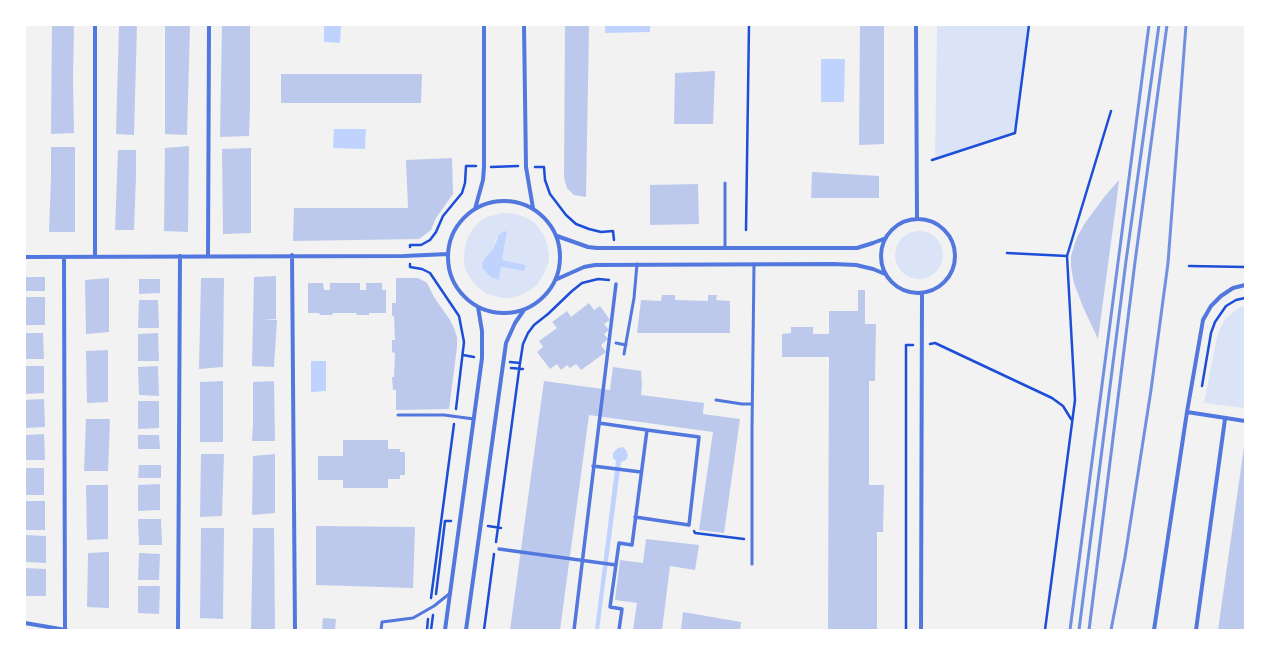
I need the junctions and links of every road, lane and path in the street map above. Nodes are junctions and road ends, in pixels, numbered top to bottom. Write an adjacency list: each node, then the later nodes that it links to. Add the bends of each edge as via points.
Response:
1 (95, 25): 30 (street)
2 (209, 25): 26 (street)
3 (484, 25): 11 (street)
4 (524, 25): 10 (street)
5 (749, 25): 16 (path)
6 (916, 25): 15 (street)
7 (1029, 25): 9 (path, via 1015,133)
8 (1111, 111): 27 (path)
9 (932, 160)
10 (526, 166): 11 (path); 13 (street); 17 (path, via 544,167 550,194 576,224 589,230)
11 (484, 167): 14 (street); 24 (path, via 466,166 462,193 443,216 430,240 422,245 410,245)
12 (725, 183): 20 (lane)
13 (533, 208): 14 (street, via 516,201 498,200); 18 (street, via 548,220)
14 (475, 209): 22 (street, via 458,225 451,239)
15 (918, 218): 19 (street, via 896,225); 39 (street, via 933,221 946,230 952,238 956,258 949,278 942,285)
16 (746, 230)
17 (613, 232)
18 (557, 236): 20 (street, via 596,248); 36 (street, via 560,257)
19 (886, 238): 20 (street, via 857,248); 35 (street, via 881,255)
20 (725, 248)
21 (1006, 253): 27 (path)
22 (448, 254): 24 (street); 41 (street, via 450,270 456,285 465,297)
23 (292, 255): 24 (street); 26 (street); 76 (street)
24 (410, 255): 52 (path, via 410,267 430,273 459,316 464,342)
25 (180, 256): 26 (street); 30 (street); 75 (street)
26 (208, 256)
27 (1068, 256): 54 (path, via 1075,400)
28 (25, 257): 29 (street)
29 (64, 257): 30 (street); 74 (street)
30 (95, 257)
31 (637, 264): 32 (street); 36 (street, via 594,265); 45 (lane)
32 (754, 264): 35 (street, via 856,265); 49 (lane)
33 (1189, 266): 34 (path)
34 (1245, 267)
35 (885, 274): 39 (street, via 898,287)
36 (555, 280): 42 (street, via 540,301)
37 (615, 282): 57 (street); 65 (path, via 598,279 582,283 534,325 523,344)
38 (1245, 285): 50 (street, via 1233,288 1221,296 1203,320)
39 (922, 293): 44 (street)
40 (1245, 298): 47 (path, via 1226,306 1215,322)
41 (478, 307): 42 (street, via 493,312 509,313); 53 (street, via 482,331 482,358)
42 (524, 310): 81 (street, via 506,343)
43 (616, 344): 45 (lane)
44 (922, 344): 54 (path, via 935,343 1052,398 1063,406); 85 (path, via 906,345); 86 (street)
45 (626, 345): 46 (lane)
46 (624, 354)
47 (1201, 392)
48 (716, 400): 49 (lane)
49 (752, 404): 64 (lane)
50 (1187, 412): 55 (street); 88 (street)
51 (398, 415): 52 (lane)
52 (455, 417): 53 (lane); 72 (path)
53 (474, 419): 70 (street)
54 (1072, 419): 87 (path)
55 (1225, 419): 56 (street); 89 (street)
56 (1245, 421)
57 (599, 423): 58 (street); 59 (street)
58 (647, 430): 60 (street); 61 (street, via 699,437 689,525)
59 (593, 466): 60 (street); 67 (street)
60 (641, 472): 61 (street)
61 (635, 517): 69 (street, via 632,545 619,543)
62 (445, 520): 71 (path)
63 (702, 534): 64 (path)
64 (752, 539): 68 (lane)
65 (496, 544)
66 (497, 550): 67 (street); 82 (path)
67 (583, 560): 69 (street); 83 (street)
68 (752, 564)
69 (616, 565): 84 (street, via 610,607 622,609)
70 (449, 594): 71 (lane); 80 (street)
71 (434, 606): 72 (lane); 79 (path)
72 (430, 609): 77 (lane, via 413,618 382,622); 78 (path)
73 (25, 623): 74 (street)
74 (66, 630)
75 (178, 630)
76 (295, 630)
77 (381, 630)
78 (427, 630)
79 (431, 630)
80 (445, 630)
81 (466, 630)
82 (484, 630)
83 (574, 630)
84 (619, 630)
85 (906, 630)
86 (921, 630)
87 (1045, 630)
88 (1154, 630)
89 (1196, 630)

